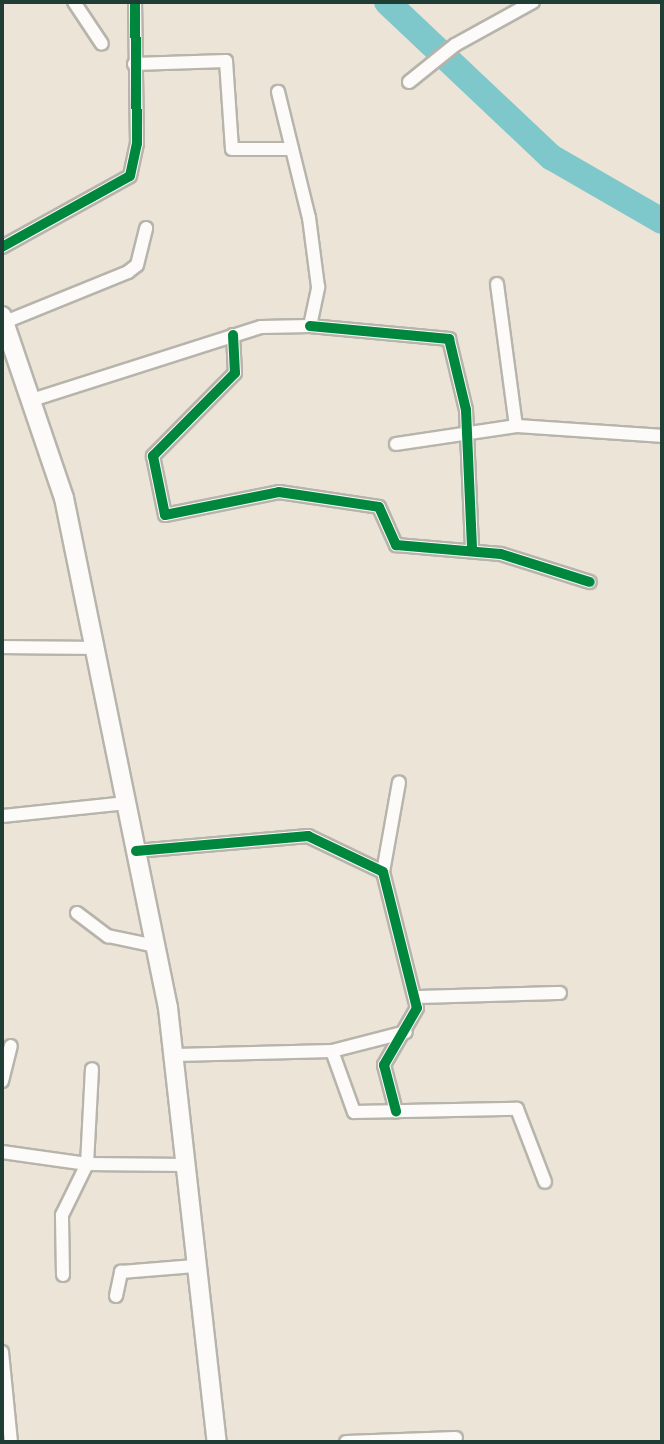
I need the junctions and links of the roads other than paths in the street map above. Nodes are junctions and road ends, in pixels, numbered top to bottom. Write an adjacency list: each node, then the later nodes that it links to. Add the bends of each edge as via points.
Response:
1 (74, 2): 4 (street)
2 (135, 2): 5 (street)
3 (533, 2): 6 (street, via 455,45)
4 (102, 44)
5 (134, 64): 8 (street, via 226,61 232,149); 10 (street, via 137,144 130,176)
6 (409, 82)
7 (278, 92): 8 (street)
8 (292, 149): 13 (street, via 318,287)
9 (146, 228): 12 (street, via 137,265 128,272)
10 (2, 247)
11 (497, 284): 16 (street)
12 (3, 319): 15 (main road)
13 (310, 326): 14 (street); 17 (street, via 449,339)
14 (233, 335): 15 (street); 20 (street, via 235,373 153,456 165,515 287,493 382,508 396,545)
15 (35, 399): 23 (main road)
16 (516, 426): 17 (street); 18 (street)
17 (468, 434): 19 (street); 20 (street)
18 (662, 436)
19 (396, 444)
20 (472, 549): 21 (street)
21 (590, 582)
22 (2, 647): 23 (street)
23 (94, 648): 25 (main road)
24 (399, 782): 28 (street)
25 (125, 803): 26 (street); 27 (main road)
26 (2, 816)
27 (136, 851): 28 (street, via 308,836); 30 (main road)
28 (383, 872): 32 (street)
29 (77, 913): 30 (street, via 108,936)
30 (155, 946): 36 (main road)
31 (560, 993): 32 (street)
32 (416, 997): 33 (street)
33 (409, 1031): 35 (street); 39 (street, via 384,1065)
34 (11, 1046): 38 (street)
35 (332, 1051): 36 (street); 39 (street, via 354,1112)
36 (176, 1055): 42 (main road)
37 (92, 1069): 41 (street)
38 (2, 1081)
39 (396, 1111): 43 (street, via 510,1105 523,1116)
40 (2, 1152): 41 (street)
41 (87, 1164): 42 (street); 45 (street, via 65,1200)
42 (186, 1165): 44 (main road)
43 (545, 1182)
44 (195, 1266): 46 (street, via 122,1271); 51 (main road)
45 (63, 1275)
46 (116, 1296)
47 (2, 1352): 48 (street)
48 (4, 1367): 50 (street)
49 (456, 1438): 52 (street)
50 (11, 1442)
51 (217, 1442)
52 (346, 1442)

